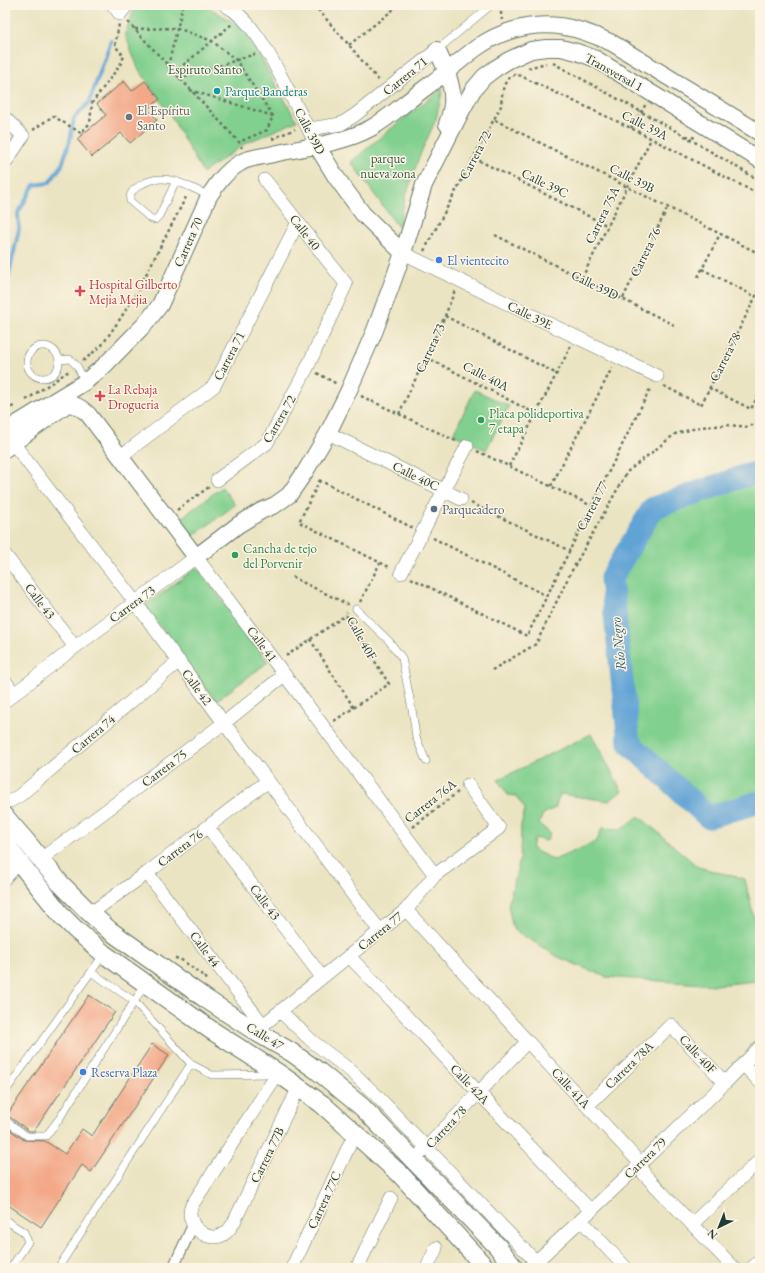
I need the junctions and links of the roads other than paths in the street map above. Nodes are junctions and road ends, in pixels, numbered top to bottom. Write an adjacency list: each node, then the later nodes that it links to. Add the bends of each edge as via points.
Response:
1 (225, 5): 6 (street, Calle 39D, via 252,29 267,50)
2 (489, 5): 3 (lane)
3 (437, 50): 4 (street); 6 (street, Carrera 71, via 341,124)
4 (447, 71): 7 (street, Transversal 1, via 484,42 511,31 544,25 571,27 612,43); 8 (street, Transversal 1, via 371,128); 9 (street, via 452,107)
5 (5, 118): 11 (street, via 23,136)
6 (307, 127): 8 (street, Calle 39D)
7 (760, 133)
8 (317, 146): 14 (street, Carrera 70, via 248,159); 16 (street, Calle 39D, via 363,214)
9 (437, 158): 10 (street, Transversal 1, via 462,110 481,81 496,68 531,50 561,48 596,59); 16 (street, Transversal 1, via 424,185)
10 (760, 160)
11 (5, 163)
12 (265, 180): 15 (street, Calle 40)
13 (176, 181): 13 (lane, via 154,179 145,182 132,191 130,201 156,220); 14 (lane)
14 (204, 194): 20 (street, Carrera 70, via 160,305 134,336)
15 (298, 222): 17 (street, Calle 40); 25 (street, Carrera 71, via 214,386)
16 (403, 253): 19 (street, Calle 39E, via 618,357); 22 (street, via 375,330)
17 (346, 284): 26 (street, Carrera 72, via 307,368 267,443)
18 (59, 360): 18 (lane, via 52,349 40,346 29,353 27,366 35,376 49,377 55,373); 20 (lane, via 70,359)
19 (656, 379)
20 (85, 382): 21 (street); 23 (street, Carrera 70)
21 (88, 414): 23 (street, via 76,405 66,405); 25 (street, Calle 41)
22 (328, 433): 27 (street, Calle 40C); 30 (street, Carrera 73, via 289,495 238,525)
23 (8, 441): 34 (street, Calle 42)
24 (467, 446): 27 (street)
25 (121, 456): 29 (street, Calle 41)
26 (217, 480)
27 (444, 490): 28 (street, Calle 40C); 33 (street)
28 (461, 499)
29 (181, 536): 30 (street, via 193,542); 32 (street, Calle 41)
30 (217, 541): 32 (street, Carrera 73)
31 (5, 555): 36 (street, Calle 43)
32 (196, 557): 34 (street, Carrera 73); 38 (street, Calle 41)
33 (401, 573)
34 (135, 602): 36 (street, Carrera 73); 37 (street, Calle 42)
35 (356, 609): 42 (lane, via 389,641 402,658 416,737)
36 (75, 647): 40 (street, Carrera 73)
37 (179, 661): 41 (street, Calle 42); 45 (street, Carrera 74, via 19,796)
38 (284, 675): 41 (street, Carrera 75); 51 (street, Calle 41)
39 (5, 681): 40 (street)
40 (10, 698)
41 (224, 723): 43 (street, Calle 42); 49 (street, Carrera 75)
42 (426, 761)
43 (268, 781): 47 (street, Carrera 76); 55 (street, Calle 42)
44 (468, 784): 51 (street, Carrera 77, via 498,828)
45 (5, 801)
46 (5, 818): 49 (main road, Calle 47)
47 (208, 827): 50 (street, Carrera 76); 59 (street, Calle 43)
48 (10, 854): 52 (street); 56 (main road, Calle 47, via 62,916)
49 (41, 859): 54 (main road, Calle 47)
50 (147, 872): 54 (street, Carrera 76); 64 (street, Calle 44)
51 (435, 875): 53 (street, Carrera 77)
52 (5, 878)
53 (406, 910): 55 (street, Carrera 77); 65 (street, Calle 41A)
54 (91, 913): 64 (main road, Calle 47, via 109,930 206,999)
55 (380, 931): 57 (street, Carrera 77)
56 (104, 954): 58 (lane); 60 (main road, Calle 47)
57 (349, 956): 59 (street, Carrera 77); 74 (street, Calle 42A)
58 (91, 972): 61 (lane); 73 (lane)
59 (322, 977): 62 (street, Carrera 77)
60 (146, 983): 61 (lane); 69 (main road, Calle 47, via 211,1030)
61 (134, 1001): 67 (lane); 76 (lane, via 46,1136 28,1136)
62 (280, 1011): 64 (street, Carrera 77); 78 (street, Calle 47, via 351,1071)
63 (671, 1025): 71 (street, Calle 40F); 75 (street, Carrera 78A)
64 (261, 1029): 79 (main road, Calle 47, via 362,1107)
65 (527, 1042): 74 (street, Carrera 78); 75 (street, Calle 41A)
66 (758, 1055): 68 (street, Carrera 79)
67 (191, 1064): 69 (lane, via 212,1075); 92 (lane)
68 (743, 1064): 70 (street); 71 (street, Carrera 79)
69 (278, 1073): 72 (main road, Calle 47); 87 (street, via 197,1196 190,1212)
70 (760, 1082)
71 (725, 1083): 81 (street, Carrera 79)
72 (299, 1087): 77 (main road, Calle 47); 87 (street, Carrera 77B, via 230,1230 224,1235 213,1237 198,1231)
73 (5, 1092)
74 (478, 1092): 78 (street, Carrera 78); 83 (street, Calle 42A)
75 (588, 1105): 81 (street, Calle 41A)
76 (5, 1120)
77 (355, 1133): 94 (street, Carrera 77C); 97 (main road, Calle 47, via 401,1175)
78 (426, 1147): 79 (street, Carrera 78); 90 (street, Calle 47)
79 (414, 1160): 98 (main road, Calle 47, via 498,1247)
80 (760, 1160): 86 (street)
81 (640, 1163): 83 (street, Carrera 79); 86 (street, Calle 41A, via 644,1174)
82 (391, 1198): 95 (street)
83 (591, 1211): 85 (street, Carrera 79)
84 (5, 1220): 91 (lane, via 24,1232 28,1242)
85 (581, 1220): 90 (street, Carrera 79); 99 (street)
86 (692, 1224): 100 (street, Calle 41A)
87 (193, 1225): 93 (street)
88 (436, 1248): 96 (street)
89 (760, 1261): 101 (street)
90 (536, 1266)
91 (11, 1268)
92 (58, 1268)
93 (173, 1268)
94 (292, 1268)
95 (357, 1268)
96 (427, 1268)
97 (486, 1268)
98 (514, 1268)
99 (626, 1268)
100 (734, 1268)
101 (752, 1268)

